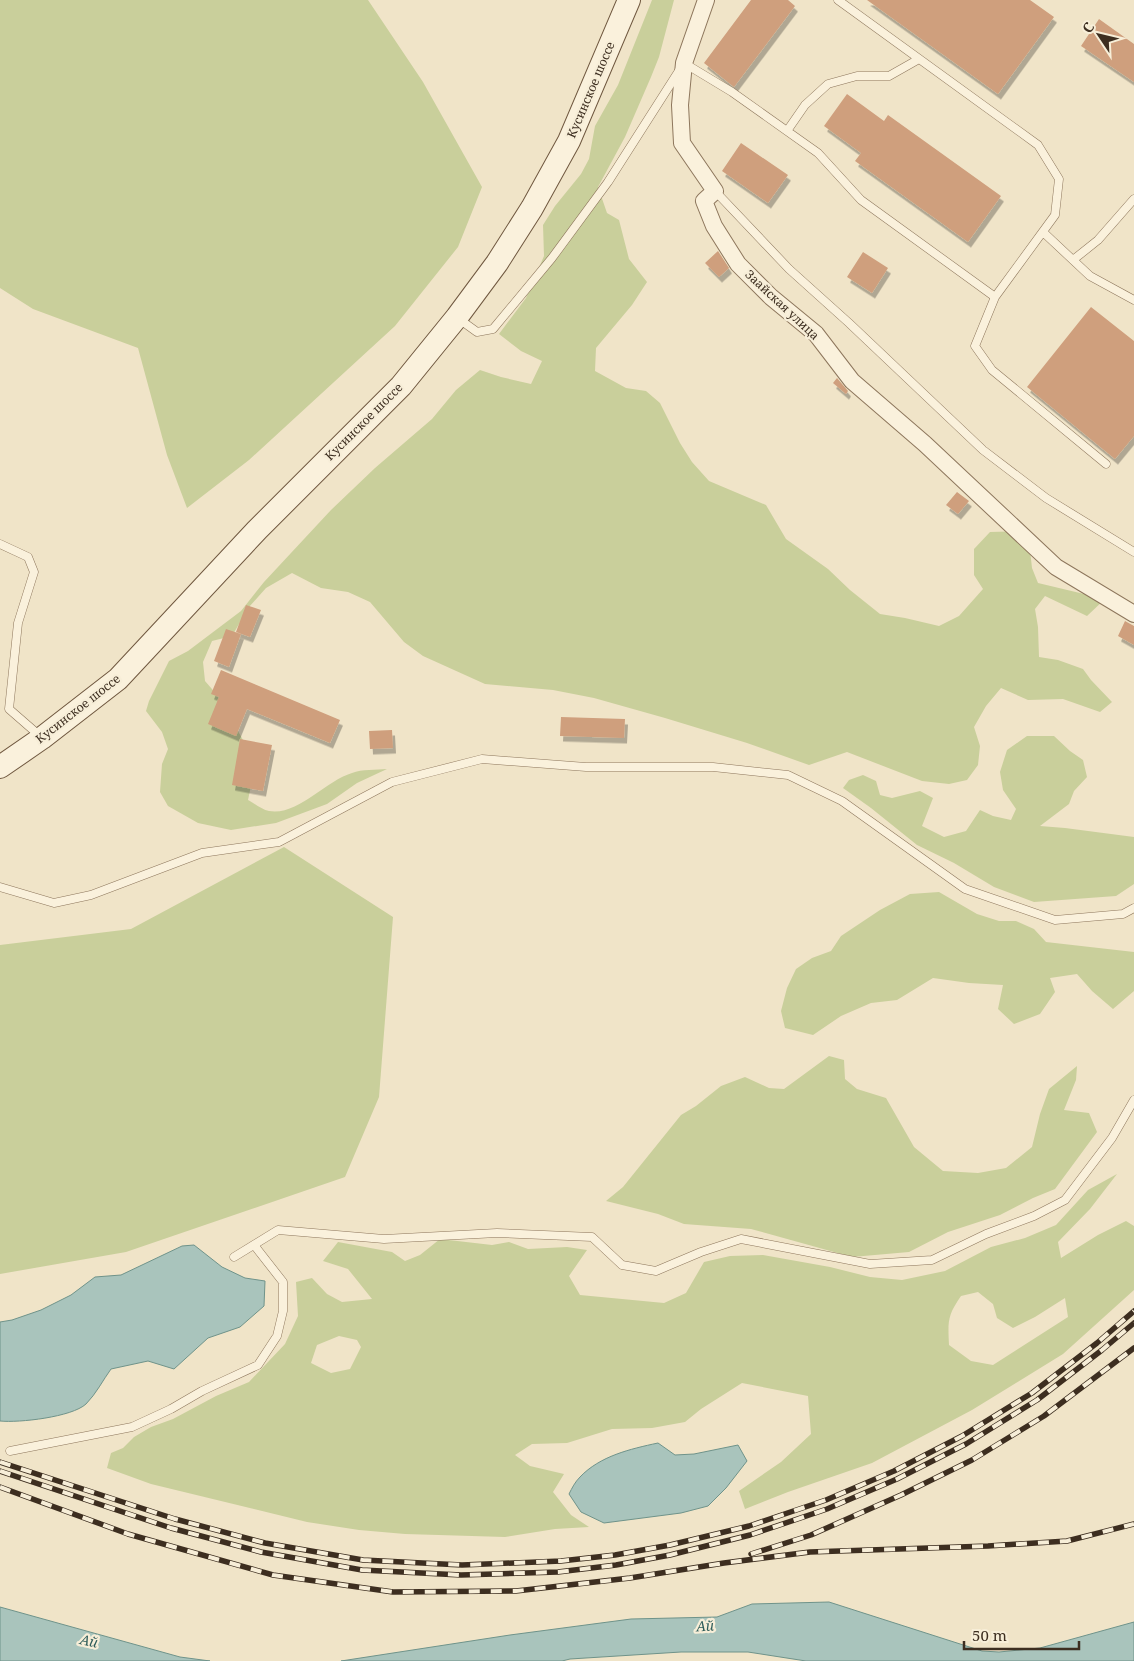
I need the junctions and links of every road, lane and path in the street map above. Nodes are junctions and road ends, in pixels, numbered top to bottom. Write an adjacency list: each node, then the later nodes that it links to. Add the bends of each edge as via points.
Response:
1 (629, 0): 13 (main road, Кусинское шоссе, via 564,150 512,240)
2 (706, 0): 5 (street)
3 (838, 0): 4 (lane)
4 (919, 59): 6 (lane, via 889,76 857,76 828,84 805,105); 9 (lane, via 1038,145 1059,179 1055,215)
5 (684, 63): 6 (lane); 7 (street, via 680,105 682,143); 13 (lane, via 608,182 552,258 493,329 477,332)
6 (787, 131): 11 (lane, via 818,153 861,200)
7 (715, 191): 16 (lane, via 789,269 983,450 1046,498); 17 (street, Заайская улица, via 704,201 714,226 738,264 771,297 816,334 852,381 926,444 1056,567)
8 (1134, 199): 10 (lane, via 1098,240)
9 (1043, 232): 10 (lane); 11 (lane)
10 (1073, 260): 12 (lane, via 1090,276)
11 (995, 297): 14 (lane, via 974,346 992,370)
12 (1134, 300)
13 (457, 317): 18 (main road, Кусинское шоссе, via 401,386 257,530 118,679)
14 (1106, 464)
15 (0, 544): 18 (lane, via 28,557 34,572 18,623 9,709)
16 (1134, 552)
17 (1134, 614)
18 (42, 738): 19 (main road, Кусинское шоссе)
19 (0, 766)
20 (0, 887): 21 (lane, via 54,903 91,894 202,852 279,842 392,782 482,759 586,767 713,767 788,775 842,801 965,889 1054,920 1123,914)
21 (1134, 908)
22 (1134, 1100): 23 (lane, via 1112,1138 1065,1200 932,1260 870,1264 741,1240 656,1271 622,1266 592,1237 497,1232 384,1239 278,1230)
23 (254, 1245): 24 (lane); 25 (lane, via 283,1282 283,1311 277,1336 258,1365 132,1427)
24 (234, 1257)
25 (10, 1451)

